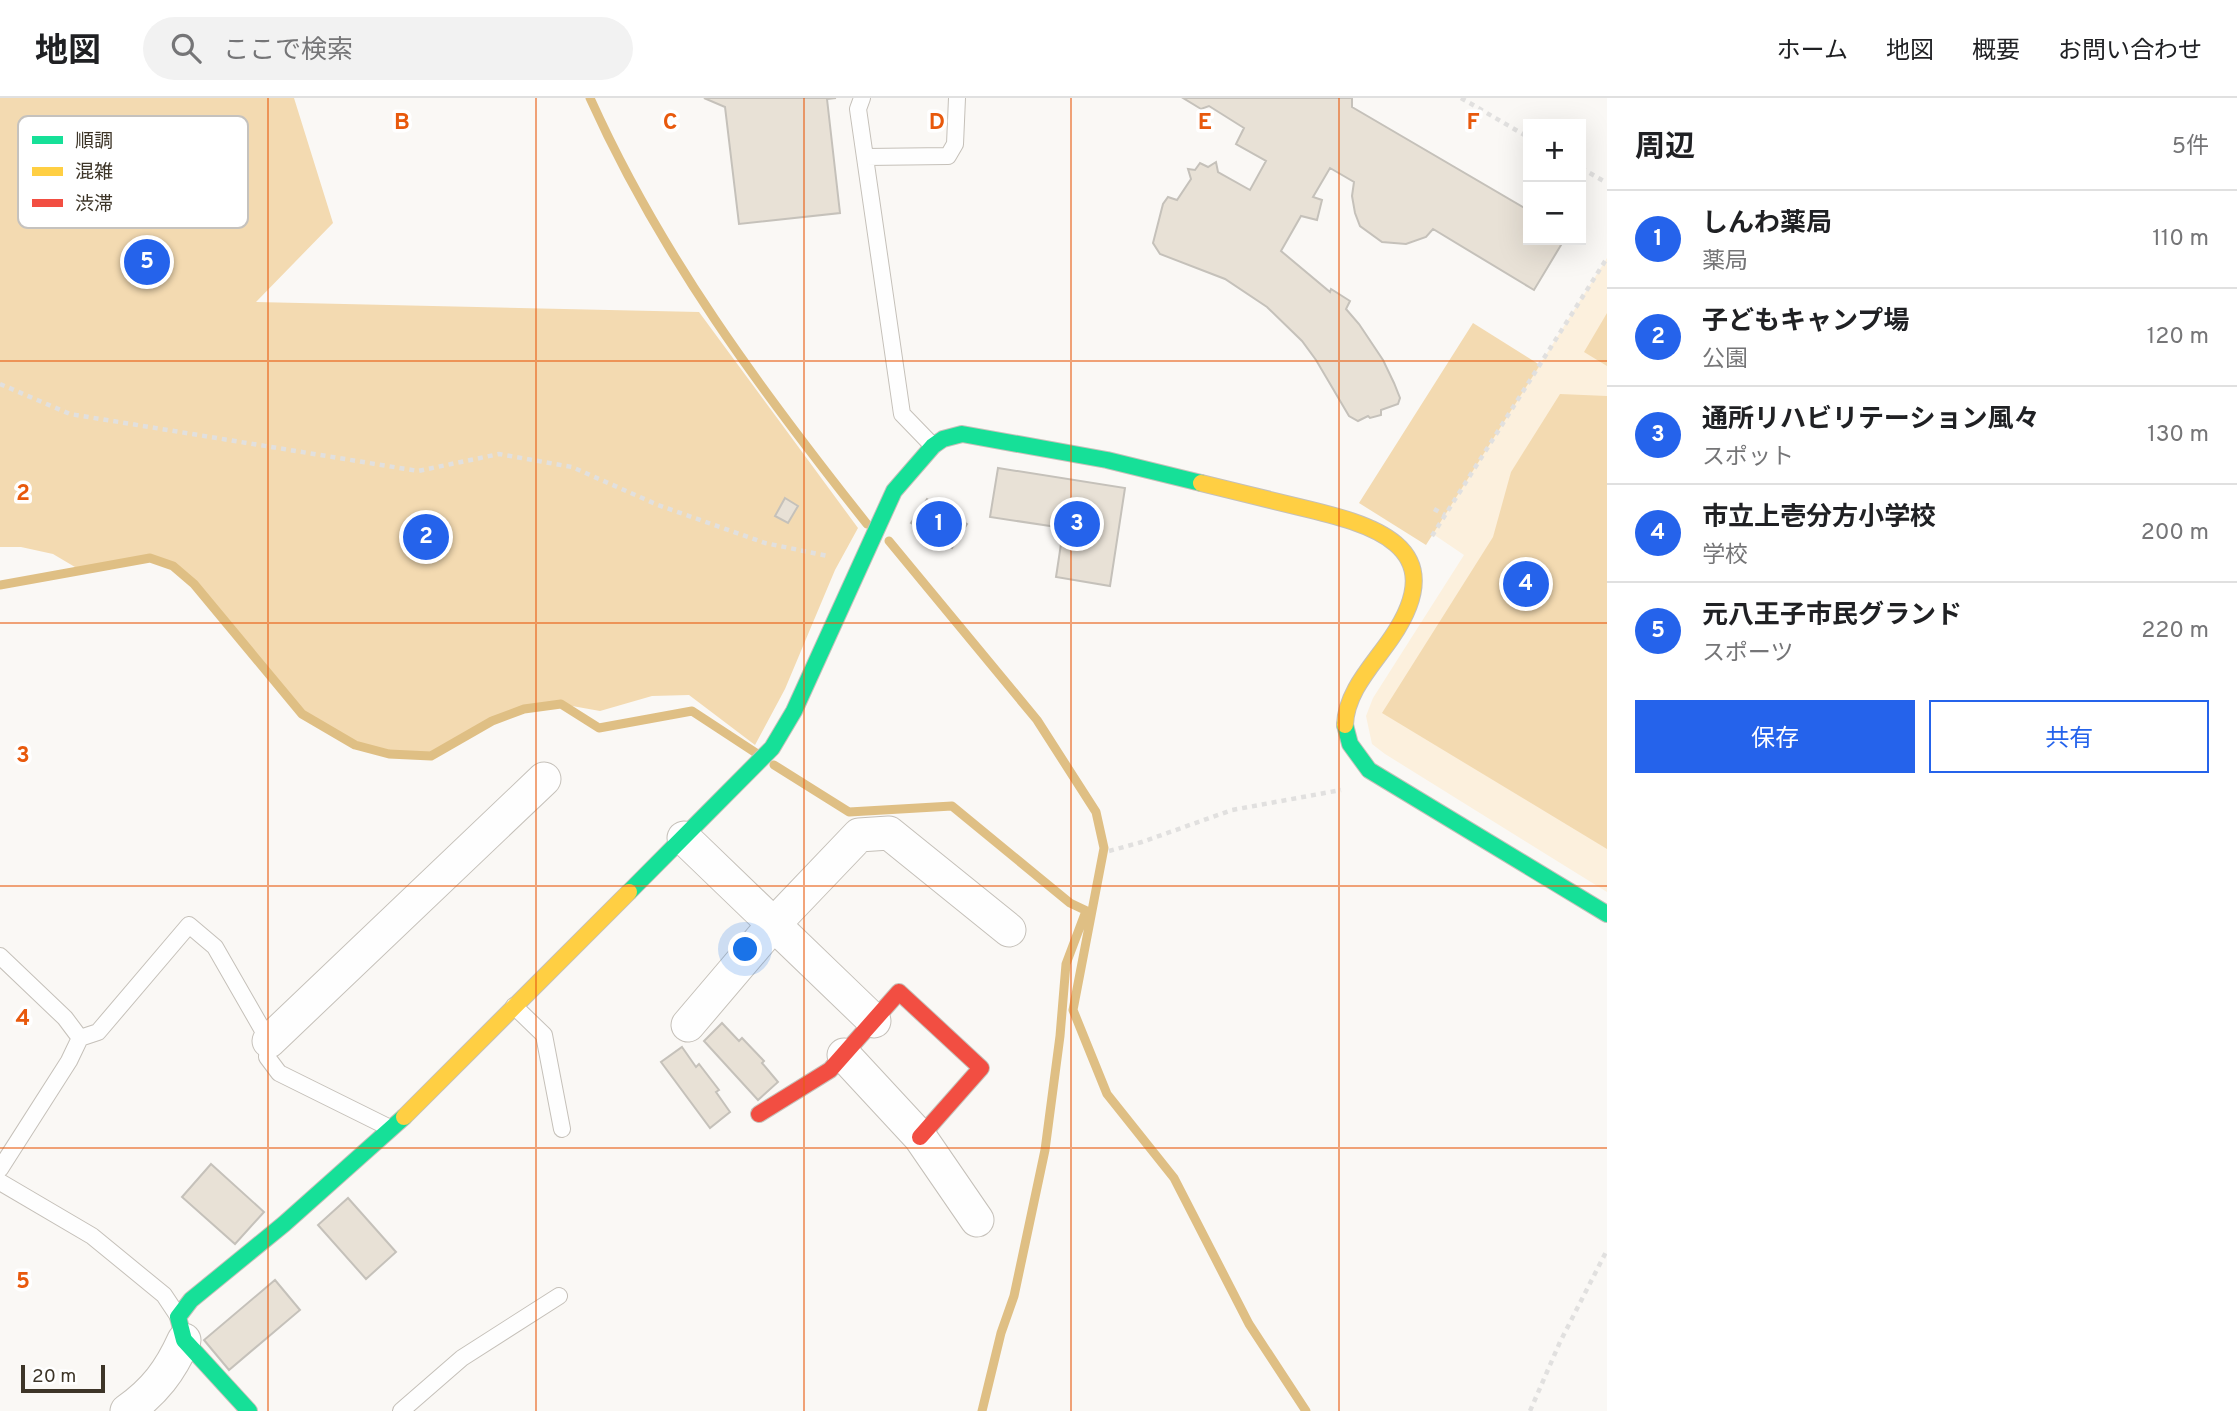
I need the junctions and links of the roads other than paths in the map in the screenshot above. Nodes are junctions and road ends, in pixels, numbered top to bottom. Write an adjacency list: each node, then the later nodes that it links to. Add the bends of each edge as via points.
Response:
1 (862, 98): 3 (lane, via 858,109)
2 (957, 98): 3 (lane, via 955,144 948,156)
3 (866, 157): 4 (lane, via 902,414)
4 (933, 446): 6 (street, via 894,491 794,711 772,748); 7 (street, via 962,434 1107,460 1353,520 1394,542 1407,556 1413,594 1404,618 1346,711 1348,742 1363,764 1382,778)
5 (544, 779): 15 (street)
6 (684, 838): 8 (street); 11 (street)
7 (1607, 914)
8 (773, 925): 9 (street, via 859,835 889,833); 12 (street); 13 (street)
9 (1009, 930)
10 (0, 956): 14 (lane)
11 (514, 1006): 18 (street); 19 (lane, via 544,1035)
12 (874, 1021): 16 (street); 20 (street, via 899,992 981,1068)
13 (688, 1025)
14 (80, 1038): 15 (lane, via 98,1031 189,925 215,947); 21 (lane)
15 (270, 1041): 18 (lane, via 267,1057 279,1073)
16 (844, 1055): 17 (street, via 830,1070); 20 (street)
17 (759, 1114)
18 (392, 1129): 25 (street, via 191,1300)
19 (562, 1129)
20 (920, 1137): 23 (street)
21 (0, 1169)
22 (0, 1182): 25 (lane, via 92,1237 164,1295)
23 (977, 1220)
24 (559, 1296): 28 (lane, via 462,1358)
25 (181, 1329): 26 (street, via 173,1364 149,1395); 27 (street)
26 (127, 1411)
27 (248, 1411)
28 (401, 1411)

